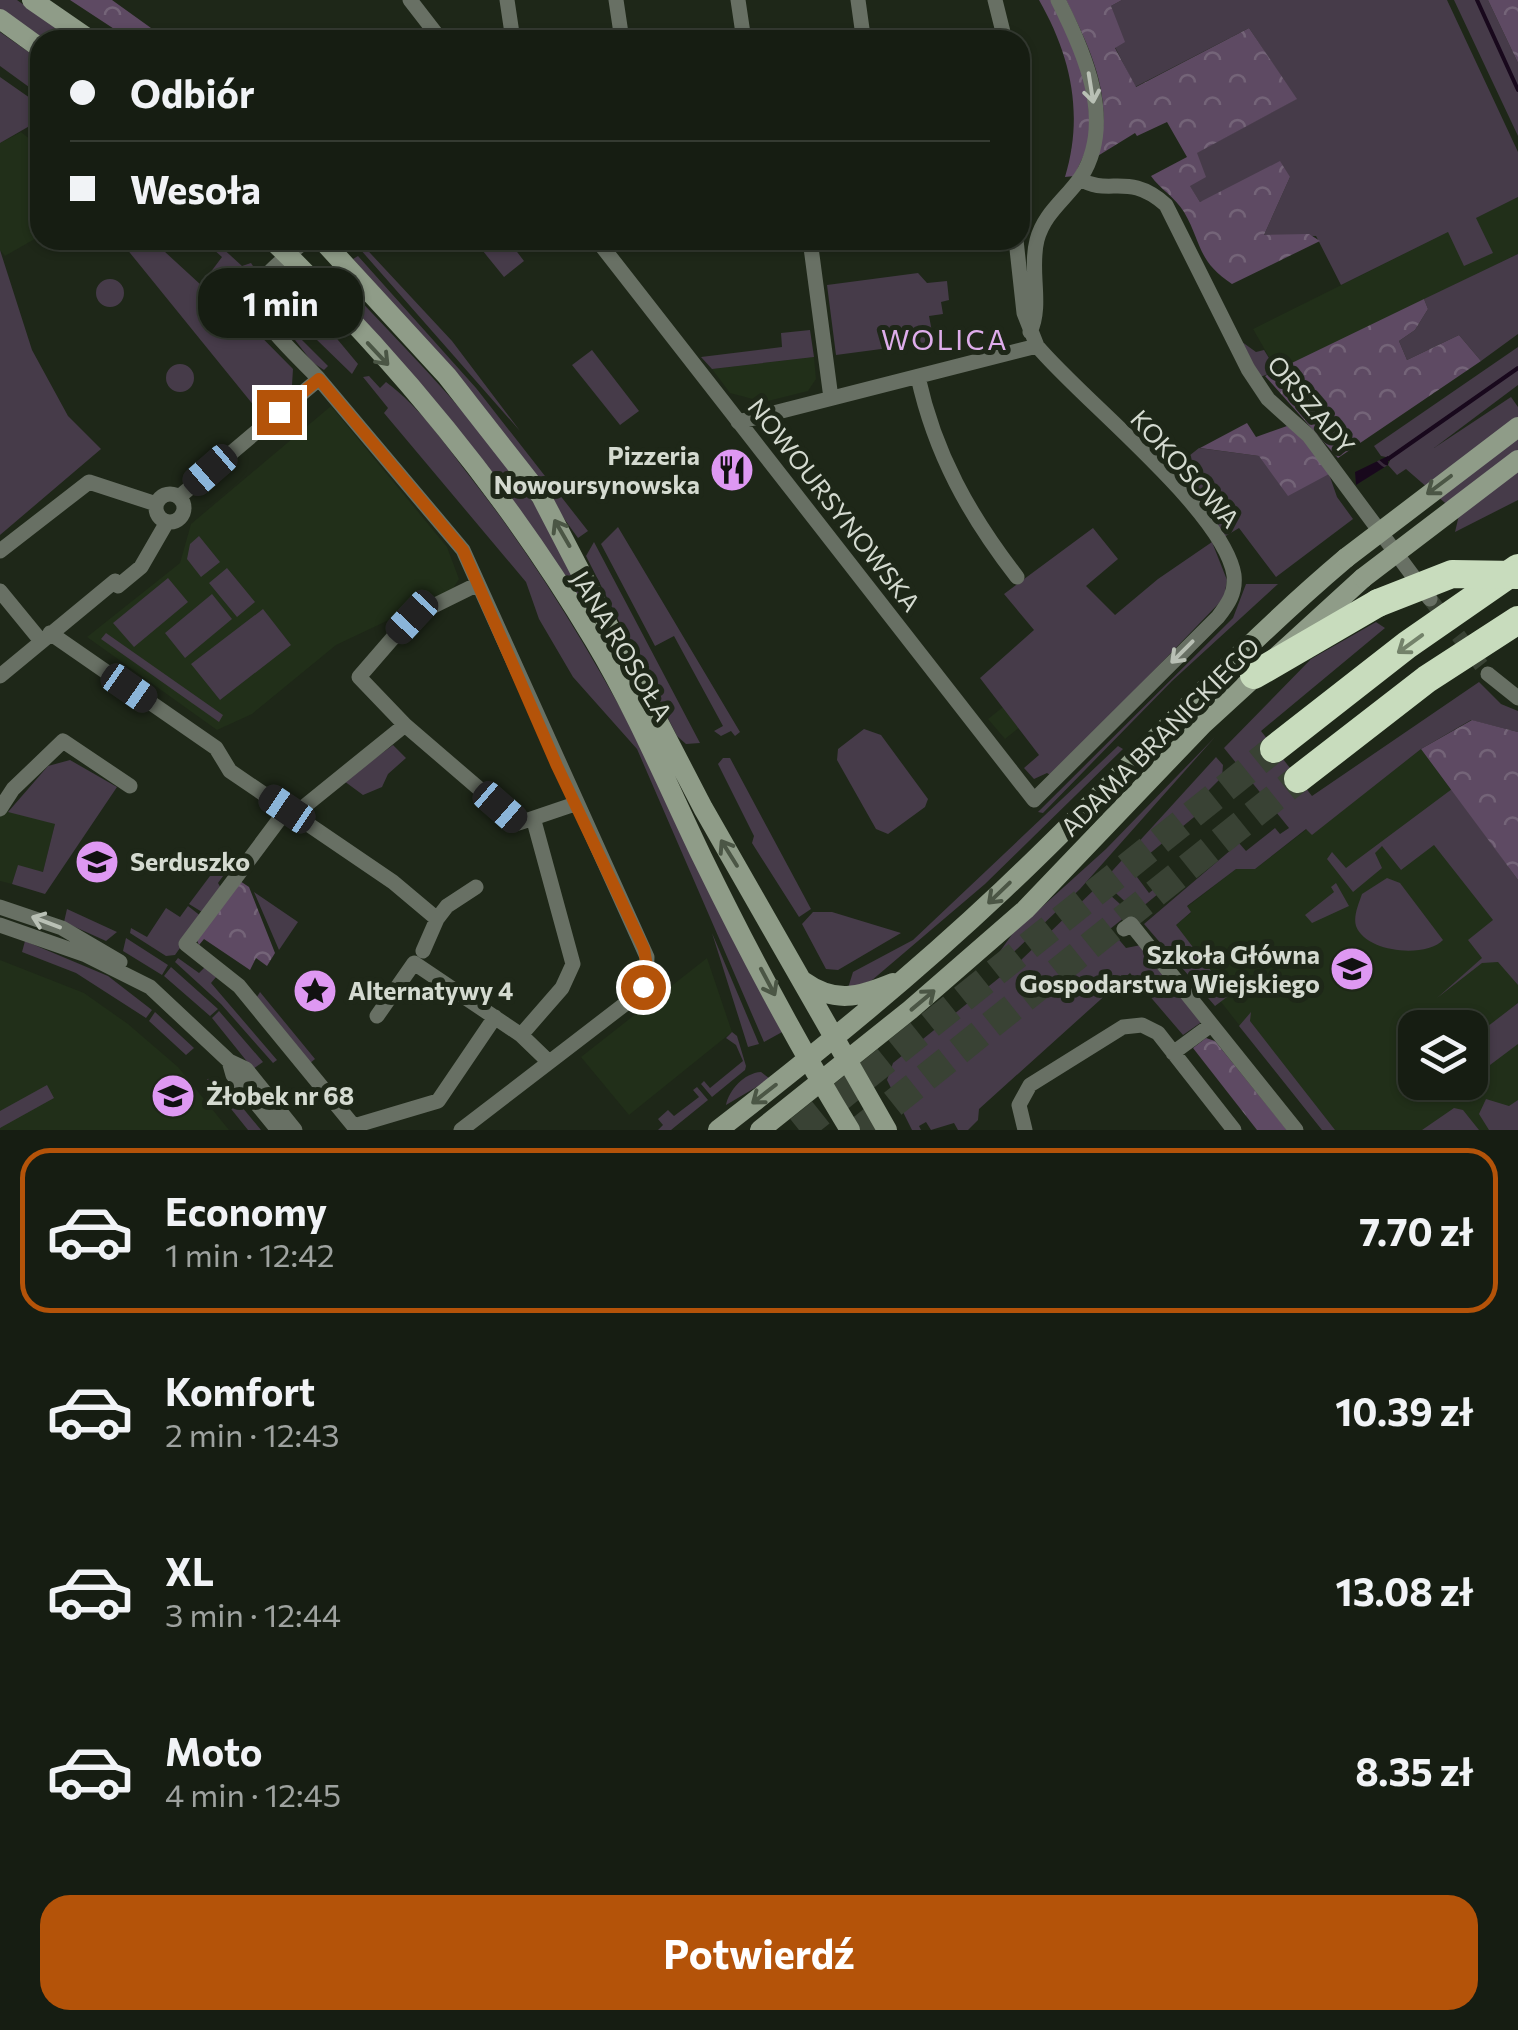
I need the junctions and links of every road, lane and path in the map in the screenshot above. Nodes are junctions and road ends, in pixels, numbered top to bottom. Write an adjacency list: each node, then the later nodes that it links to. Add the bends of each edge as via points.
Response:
1 (32, 0): 10 (main road)
2 (410, 0): 11 (street)
3 (507, 0): 12 (street)
4 (616, 0): 13 (street)
5 (738, 0): 14 (street)
6 (858, 0): 15 (street)
7 (995, 0): 16 (street)
8 (1058, 0): 18 (street, one-way to 18, via 1086,62 1094,99 1094,142)
9 (0, 20): 17 (main road)
10 (76, 30)
11 (433, 30)
12 (512, 30)
13 (620, 30)
14 (742, 30)
15 (862, 30)
16 (1002, 30)
17 (30, 41)
18 (1080, 178): 26 (street, via 1040,232); 42 (street, ORSZADY, via 1143,186 1166,205 1248,369 1309,436)
19 (283, 250): 25 (main road, JANA ROSOŁA)
20 (295, 250): 25 (street)
21 (331, 250): 65 (main road, JANA ROSOŁA, one-way to 21, via 702,808 541,496 447,376)
22 (604, 250): 30 (street, NOWOURSYNOWSKA)
23 (811, 250): 29 (street)
24 (1018, 250): 26 (street)
25 (289, 256): 28 (street, via 259,287 255,307); 73 (main road, JANA ROSOŁA, one-way to 73, via 502,502 593,638)
26 (1034, 339): 27 (street); 53 (street, KOKOSOWA, one-way to 53, via 1207,524 1230,562 1234,584 1218,617)
27 (918, 377): 29 (street); 38 (street, via 950,475 976,526)
28 (319, 379): 33 (street); 39 (street, via 463,550)
29 (831, 398): 30 (street)
30 (738, 422): 53 (street, NOWOURSYNOWSKA)
31 (1518, 427): 64 (main road, ADAMA BRANICKIEGO, one-way to 64, bridge, via 1346,558 1221,670)
32 (1518, 460): 41 (main road, bridge)
33 (180, 497): 34 (street, via 163,495); 35 (street, via 182,516)
34 (156, 504): 35 (street); 36 (street, via 88,482)
35 (167, 522): 44 (street, via 137,571 118,586 114,581)
36 (0, 552)
37 (1518, 572): 41 (highway, bridge, via 1452,574); 50 (highway, one-way to 50, via 1393,655)
38 (1017, 577)
39 (476, 584): 49 (street, via 412,617 359,677); 54 (street)
40 (0, 591): 44 (street)
41 (1371, 591): 46 (highway)
42 (1430, 599)
43 (1518, 620): 51 (highway, via 1427,679)
44 (46, 637): 47 (street); 56 (street, via 216,748 230,771)
45 (1488, 674): 48 (street)
46 (1254, 675): 75 (main road, ADAMA BRANICKIEGO, one-way to 46, via 1025,910)
47 (0, 676)
48 (1518, 698)
49 (405, 725): 56 (street); 57 (street, via 519,823)
50 (1274, 749)
51 (1298, 779)
52 (130, 786): 55 (street, via 64,741)
53 (1034, 800)
54 (575, 804): 57 (street); 76 (street, via 644,949 648,972 638,994)
55 (0, 809)
56 (291, 811): 60 (street); 78 (street, via 186,944 239,986)
57 (534, 821): 70 (street, via 573,966)
58 (476, 887): 60 (street)
59 (0, 907): 66 (street, one-way to 59, via 92,943)
60 (437, 919): 63 (street)
61 (0, 925): 66 (street)
62 (1124, 929): 69 (street, via 1131,924 1160,956)
63 (419, 957): 67 (street); 68 (street)
64 (913, 974): 65 (main road, ADAMA BRANICKIEGO, via 853,997); 71 (main road, ADAMA BRANICKIEGO)
65 (803, 982): 71 (main road, JANA ROSOŁA)
66 (146, 984): 74 (street)
67 (377, 1016)
68 (495, 1018): 70 (street); 78 (street, via 438,1101)
69 (1210, 1025): 72 (street); 88 (street)
70 (521, 1035): 76 (street)
71 (835, 1039): 73 (main road, ADAMA BRANICKIEGO); 75 (main road, JANA ROSOŁA)
72 (1174, 1052): 86 (street, via 1148,1027 1123,1027 1030,1086 1019,1105); 87 (street)
73 (809, 1059): 77 (main road, JANA ROSOŁA); 82 (main road, ADAMA BRANICKIEGO, one-way to 82)
74 (228, 1061): 79 (street); 80 (street, via 246,1069)
75 (848, 1061): 77 (main road, ADAMA BRANICKIEGO); 85 (main road, JANA ROSOŁA)
76 (549, 1062): 81 (street)
77 (822, 1082): 83 (main road, ADAMA BRANICKIEGO); 84 (main road, JANA ROSOŁA)
78 (356, 1128)
79 (278, 1130)
80 (295, 1130)
81 (461, 1130)
82 (718, 1130)
83 (760, 1130)
84 (850, 1130)
85 (887, 1130)
86 (1026, 1130)
87 (1234, 1130)
88 (1296, 1130)

